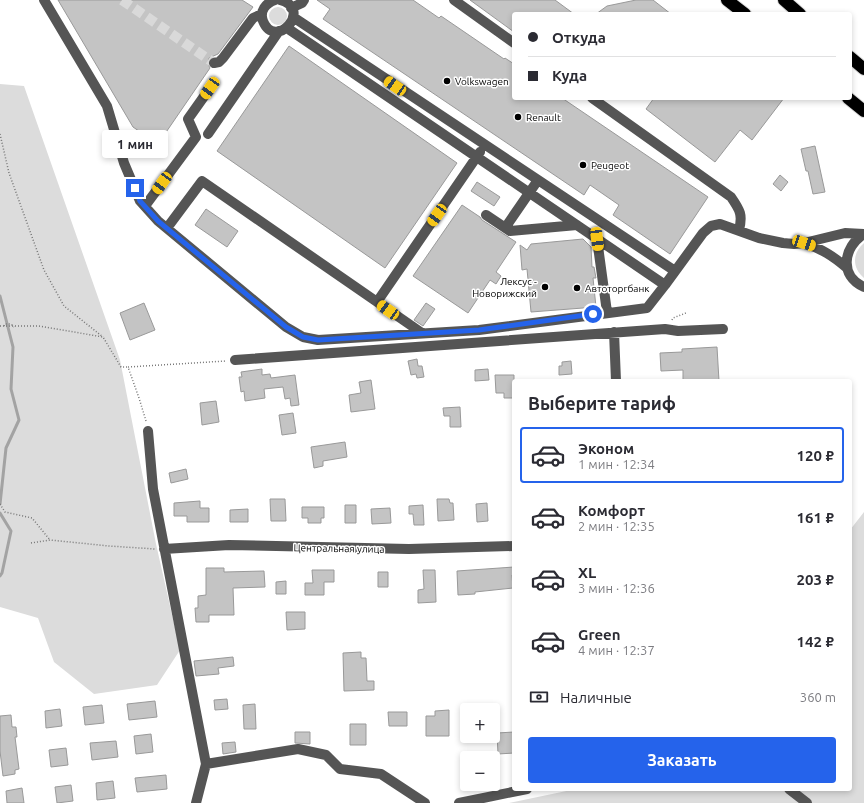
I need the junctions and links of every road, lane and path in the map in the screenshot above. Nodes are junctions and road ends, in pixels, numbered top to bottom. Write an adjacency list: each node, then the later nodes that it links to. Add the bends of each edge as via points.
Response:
1 (44, 0): 27 (street, via 107,106 124,163 140,201)
2 (275, 0): 11 (street, via 265,5)
3 (280, 0): 10 (street, via 284,1)
4 (304, 0): 10 (street)
5 (454, 0): 13 (street)
6 (727, 0): 8 (highway)
7 (784, 0): 9 (highway)
8 (742, 12)
9 (798, 12)
10 (292, 13): 12 (street, via 290,25); 23 (street)
11 (262, 14): 12 (street, via 266,27 270,30); 15 (street, via 253,18 223,58)
12 (283, 30): 22 (street); 24 (street)
13 (512, 42)
14 (852, 59): 16 (highway)
15 (214, 63)
16 (864, 69)
17 (210, 88): 27 (street, via 188,119 196,137)
18 (595, 100): 32 (street, via 731,197 742,218)
19 (850, 100): 20 (highway)
20 (864, 111)
21 (0, 134): 50 (path, via 9,173 44,270 64,306)
22 (208, 134)
23 (485, 145): 24 (street); 25 (street)
24 (476, 157): 26 (street); 40 (street)
25 (538, 180): 26 (street); 37 (street)
26 (529, 193): 29 (street); 31 (street)
27 (145, 206): 30 (street)
28 (486, 214): 31 (street)
29 (576, 225): 31 (street, via 510,231); 34 (street)
30 (167, 228): 40 (street, via 202,181); 49 (street, via 286,327 303,337 318,340)
31 (505, 228)
32 (738, 230): 35 (street, via 783,243); 37 (street, via 720,224 711,226)
33 (864, 234): 35 (street, via 845,234); 36 (street, via 851,245 846,260)
34 (597, 239): 38 (street); 41 (street)
35 (804, 243): 36 (street, via 820,248)
36 (847, 268): 39 (street, via 855,281)
37 (675, 270): 38 (street)
38 (665, 285): 41 (street, via 647,308)
39 (864, 287)
40 (376, 302): 49 (street)
41 (607, 312): 49 (street, via 479,330)
42 (686, 313): 46 (path, via 673,318)
43 (5, 325): 44 (path); 45 (path); 45 (path)
44 (0, 326)
45 (14, 326): 50 (path, via 39,326)
46 (665, 329): 47 (street); 48 (street)
47 (723, 329)
48 (614, 332): 51 (street); 53 (street)
49 (422, 333)
50 (103, 337): 52 (path, via 121,367)
51 (234, 360): 52 (path)
52 (128, 368): 54 (path)
53 (616, 379)
54 (148, 431): 59 (street)
55 (0, 504): 56 (path, via 5,512 32,518)
56 (50, 540): 57 (path); 59 (path)
57 (31, 543)
58 (512, 546): 59 (street, Центральная улица, via 409,550 230,545)
59 (164, 549): 60 (street)
60 (206, 764): 63 (street); 64 (street, via 298,749 326,755 340,770 381,774)
61 (517, 791): 65 (street)
62 (791, 791): 66 (street)
63 (196, 803)
64 (425, 803)
65 (459, 803)
66 (806, 803)

